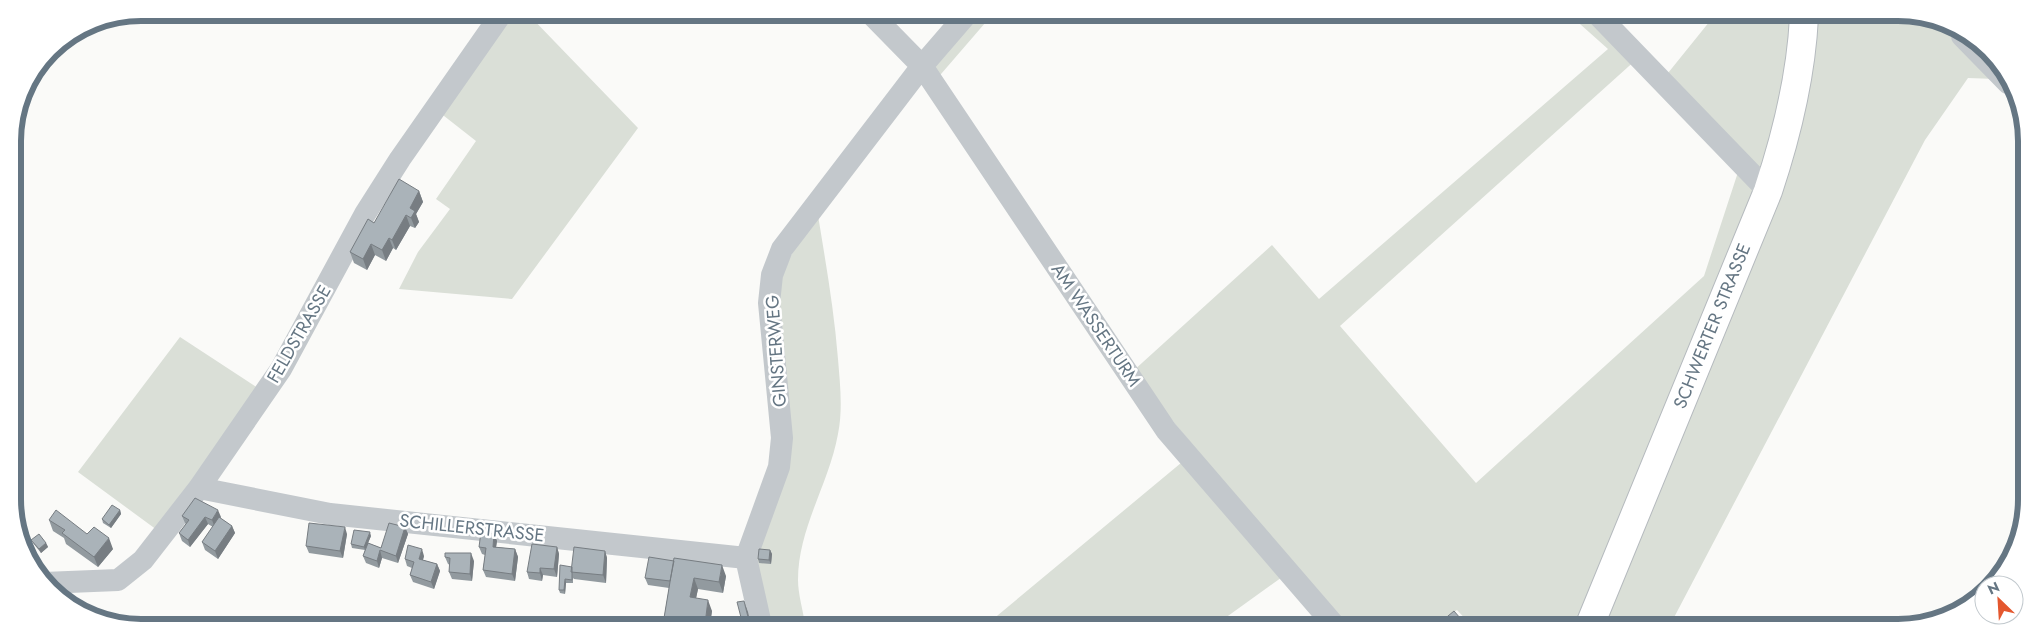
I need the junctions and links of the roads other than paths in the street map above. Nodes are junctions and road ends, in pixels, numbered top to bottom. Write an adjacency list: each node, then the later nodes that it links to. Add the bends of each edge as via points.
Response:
1 (496, 21): 10 (street, FELDSTRASSE, via 400,159 281,369)
2 (878, 21): 7 (street, AM WASSERTURM)
3 (960, 21): 7 (street, GINSTERWEG)
4 (1604, 21): 9 (street)
5 (1804, 21): 9 (main road, SCHWERTER STRASSE, via 1795,94 1784,143)
6 (1975, 50): 8 (street)
7 (922, 66): 11 (street, GINSTERWEG, via 782,249 772,275 769,303 782,438 778,467); 13 (street, AM WASSERTURM, via 1166,430)
8 (1991, 66)
9 (1768, 191): 14 (main road, SCHWERTER STRASSE)
10 (199, 488): 11 (street, SCHILLERSTRASSE, via 330,514); 12 (street, FELDSTRASSE, via 143,560 118,580)
11 (746, 558): 15 (street)
12 (55, 583)
13 (1328, 618)
14 (1592, 618)
15 (760, 619)

